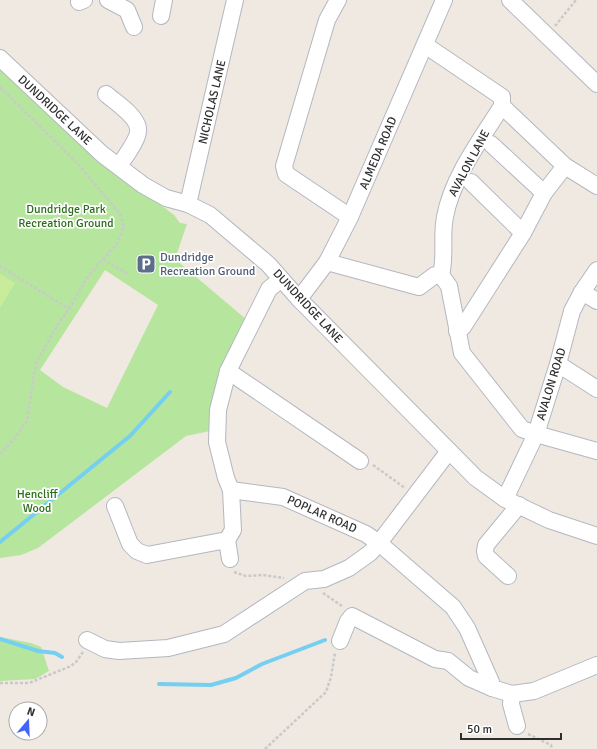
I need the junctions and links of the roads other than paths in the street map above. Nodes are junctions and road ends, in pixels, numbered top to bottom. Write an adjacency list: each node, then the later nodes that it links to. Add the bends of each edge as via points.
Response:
1 (108, 0): 8 (street, via 127,10)
2 (164, 0): 7 (street)
3 (235, 0): 20 (street, NICHOLAS LANE)
4 (338, 0): 21 (street, via 327,20 284,166 286,174)
5 (444, 0): 9 (street, ALMEDA ROAD)
6 (510, 0): 11 (street)
7 (161, 16)
8 (134, 27)
9 (425, 45): 13 (street, via 502,97); 21 (street, ALMEDA ROAD)
10 (0, 58): 15 (street, DUNDRIDGE LANE, via 102,154)
11 (597, 84)
12 (106, 94): 15 (street, via 133,118 138,128 136,137)
13 (502, 106): 16 (street); 25 (street, AVALON LANE, via 473,151 450,194 444,218 444,265)
14 (491, 144): 19 (street)
15 (119, 166): 20 (street, DUNDRIDGE LANE, via 166,198)
16 (565, 166): 18 (street); 19 (street)
17 (471, 182): 22 (street)
18 (597, 186)
19 (544, 193): 22 (street)
20 (188, 204): 26 (street, DUNDRIDGE LANE, via 210,215 268,264)
21 (350, 217): 23 (street, ALMEDA ROAD)
22 (522, 233): 30 (street, via 463,326)
23 (327, 262): 25 (street, via 419,287 435,275); 28 (street, ALMEDA ROAD)
24 (597, 270): 27 (street, AVALON ROAD)
25 (441, 274): 30 (street, via 449,286)
26 (281, 280): 28 (street, DUNDRIDGE LANE); 32 (street, via 269,289)
27 (582, 292): 29 (street); 31 (street, AVALON ROAD, via 572,311)
28 (298, 299): 35 (street, DUNDRIDGE LANE)
29 (597, 301)
30 (457, 330): 34 (street, via 462,353 522,429)
31 (558, 364): 33 (street); 34 (street, AVALON ROAD)
32 (228, 371): 37 (street); 38 (street, via 218,410 216,442)
33 (597, 389)
34 (536, 434): 36 (street); 39 (street, AVALON ROAD)
35 (449, 450): 39 (street, DUNDRIDGE LANE, via 476,478); 43 (street)
36 (597, 451)
37 (360, 461)
38 (231, 490): 42 (street, via 233,530); 43 (street, POPLAR ROAD, via 282,497 366,534)
39 (512, 502): 41 (street, DUNDRIDGE LANE, via 549,520); 45 (street, AVALON ROAD, via 486,545 485,551 486,556)
40 (115, 506): 42 (street, via 130,544 146,555)
41 (597, 536)
42 (227, 540): 44 (street)
43 (379, 543): 46 (street, via 349,568 324,579 305,582 224,634 168,648 126,651 105,649); 49 (street, POPLAR ROAD, via 453,607 468,628)
44 (230, 559)
45 (508, 576)
46 (87, 640)
47 (340, 641): 49 (street, via 350,619 435,658 448,661 469,678)
48 (597, 665): 50 (street, via 534,691)
49 (492, 688): 50 (street)
50 (512, 694): 51 (street, via 511,704)
51 (517, 726)

